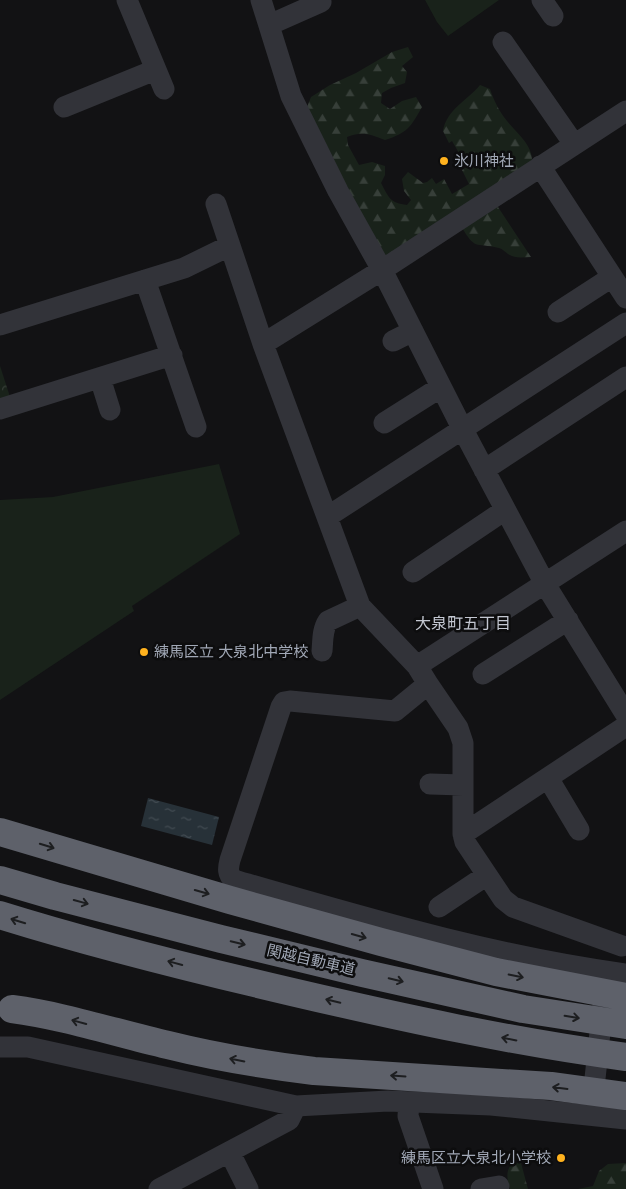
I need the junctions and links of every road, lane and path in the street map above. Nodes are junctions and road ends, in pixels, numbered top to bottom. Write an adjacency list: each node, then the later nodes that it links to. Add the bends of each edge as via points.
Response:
1 (127, 0): 6 (street, via 159,80)
2 (261, 0): 4 (street)
3 (321, 2): 4 (street)
4 (269, 25): 12 (street, via 291,96)
5 (503, 42): 8 (street)
6 (64, 107)
7 (626, 111): 8 (street)
8 (574, 144): 9 (street)
9 (540, 166): 12 (street); 13 (street)
10 (216, 204): 11 (street)
11 (229, 246): 14 (street, via 184,268); 21 (street)
12 (382, 270): 19 (street); 21 (street)
13 (612, 277): 15 (street); 16 (street)
14 (145, 280): 18 (street); 22 (street)
15 (626, 298)
16 (558, 312)
17 (626, 322): 30 (street)
18 (0, 325)
19 (413, 331): 20 (street); 25 (street)
20 (393, 341)
21 (264, 344): 33 (street)
22 (172, 356): 24 (street); 29 (street)
23 (626, 377): 31 (street)
24 (100, 378): 26 (street); 27 (street)
25 (441, 387): 28 (street); 30 (street)
26 (0, 409)
27 (110, 410)
28 (384, 423)
29 (196, 427)
30 (462, 428): 31 (street); 33 (street)
31 (484, 470): 32 (street)
32 (505, 510): 35 (street); 36 (street)
33 (327, 517): 37 (street)
34 (626, 532): 36 (street)
35 (413, 572)
36 (545, 584): 38 (street); 40 (street)
37 (360, 606): 39 (street, via 328,621 323,632); 40 (street)
38 (568, 620): 41 (street); 43 (street)
39 (322, 651)
40 (417, 666): 42 (street)
41 (483, 674)
42 (428, 684): 47 (street, via 462,735); 56 (street, via 395,711 284,702 230,860 230,877 440,938)
43 (626, 715)
44 (626, 726): 45 (street)
45 (548, 778): 48 (street); 50 (street)
46 (430, 784): 47 (street)
47 (463, 785): 50 (street)
48 (579, 830)
49 (0, 832): 57 (highway, one-way to 57, bridge, via 381,942 496,972)
50 (462, 834): 51 (street)
51 (486, 875): 53 (street); 55 (street, via 503,899 514,907)
52 (0, 880): 59 (highway, 関越自動車道, one-way to 59, bridge, via 362,973 523,1009)
53 (439, 907)
54 (0, 916): 61 (highway, one-way to 54, bridge, via 563,1049 348,1005 201,970)
55 (624, 944): 56 (street)
56 (617, 973): 65 (street)
57 (626, 997)
58 (12, 1009): 62 (highway, one-way to 58, bridge, via 551,1086 278,1067)
59 (626, 1025)
60 (0, 1047): 64 (street, via 28,1047)
61 (626, 1057)
62 (626, 1096)
63 (409, 1102): 64 (street); 65 (street, via 492,1105); 70 (street, via 408,1116)
64 (296, 1106): 67 (street, via 290,1120)
65 (591, 1115): 66 (street)
66 (626, 1119)
67 (230, 1153): 68 (street); 69 (street)
68 (159, 1189)
69 (248, 1189)
70 (433, 1189)

